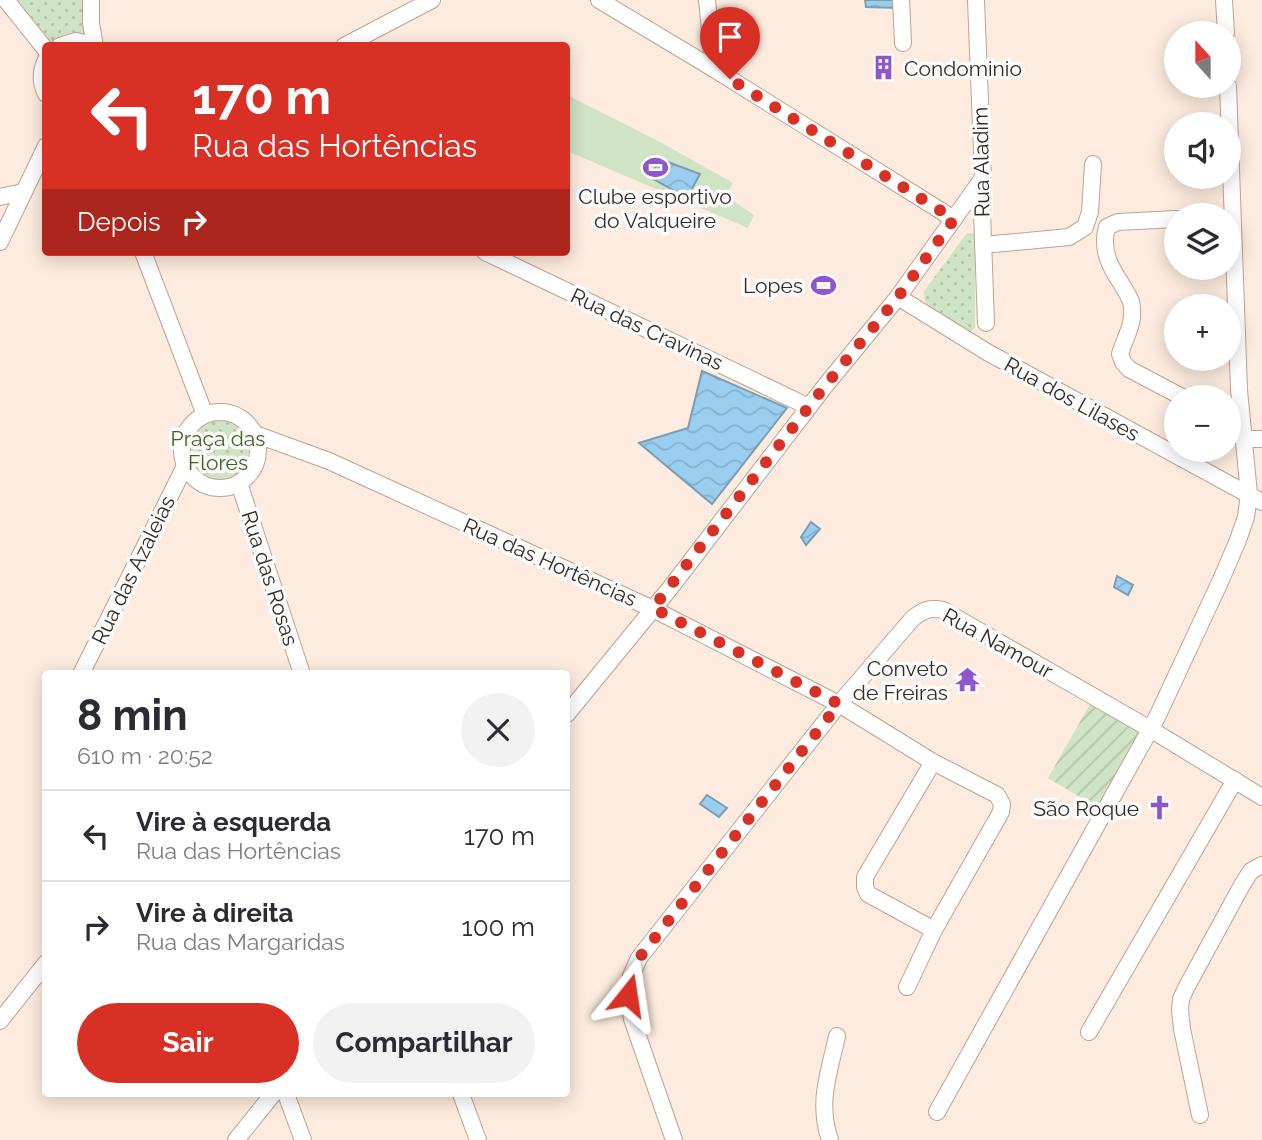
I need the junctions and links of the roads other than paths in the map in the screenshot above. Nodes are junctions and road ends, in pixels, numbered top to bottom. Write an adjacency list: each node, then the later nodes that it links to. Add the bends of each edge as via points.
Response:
1 (6, 0): 13 (street)
2 (91, 0): 10 (street)
3 (432, 0): 11 (street)
4 (598, 0): 14 (street)
5 (707, 0): 14 (street)
6 (901, 0): 12 (street)
7 (976, 0): 18 (street, Rua Aladim)
8 (1224, 0): 9 (street)
9 (1225, 21)
10 (94, 42)
11 (352, 42)
12 (903, 43)
13 (42, 45)
14 (715, 69): 22 (street)
15 (1228, 98): 21 (street)
16 (42, 154): 19 (street)
17 (1093, 164): 25 (street, via 1085,227 1069,237)
18 (983, 178): 22 (street); 25 (street, Rua Aladim)
19 (24, 192): 20 (street); 24 (street)
20 (0, 197)
21 (1231, 203)
22 (954, 219): 29 (street)
23 (1164, 220): 32 (street, via 1111,224 1105,232 1105,250 1131,300 1130,328 1120,355 1129,369)
24 (0, 242)
25 (983, 246): 30 (street, Rua Aladim)
26 (145, 256): 34 (street)
27 (493, 256): 33 (street, Rua das Cravinas)
28 (1234, 280): 31 (street)
29 (898, 297): 33 (street); 41 (street, Rua dos Lilases, via 987,352)
30 (986, 323)
31 (1239, 385)
32 (1164, 388)
33 (809, 407): 42 (street)
34 (205, 415): 36 (street, via 216,412 239,417); 39 (street, via 184,436)
35 (1241, 433): 37 (street)
36 (255, 434): 40 (street, via 256,462); 42 (street, Rua das Hortências, via 329,461)
37 (1262, 439)
38 (1241, 444): 41 (street)
39 (185, 466): 40 (street, via 202,484 214,488); 43 (street, Rua das Azaleias)
40 (239, 483): 44 (street, Rua das Rosas)
41 (1255, 498): 47 (street)
42 (653, 608): 45 (street, Rua das Hortências); 46 (street)
43 (83, 670)
44 (301, 670)
45 (839, 704): 47 (street, Rua Namour, via 913,618 934,608); 48 (street, Rua das Hortências); 66 (street, Rua Namour, via 639,958 631,976 632,1019)
46 (570, 710)
47 (1150, 729): 49 (street, Rua Namour); 61 (street)
48 (933, 762): 52 (street, Rua das Hortências, via 997,795 1002,804 999,817); 52 (street, via 865,877 865,887 868,894)
49 (1235, 780): 50 (street, Rua Namour); 56 (street)
50 (1262, 797)
51 (1262, 864): 62 (street, via 1242,885 1181,999 1182,1029)
52 (934, 930): 54 (street)
53 (42, 968): 55 (street)
54 (907, 987)
55 (0, 1021)
56 (1089, 1032)
57 (837, 1036): 67 (street, via 823,1107)
58 (271, 1097): 63 (street)
59 (287, 1097): 64 (street)
60 (462, 1097): 65 (street)
61 (937, 1112)
62 (1200, 1115)
63 (236, 1140)
64 (303, 1140)
65 (478, 1140)
66 (674, 1140)
67 (830, 1140)

